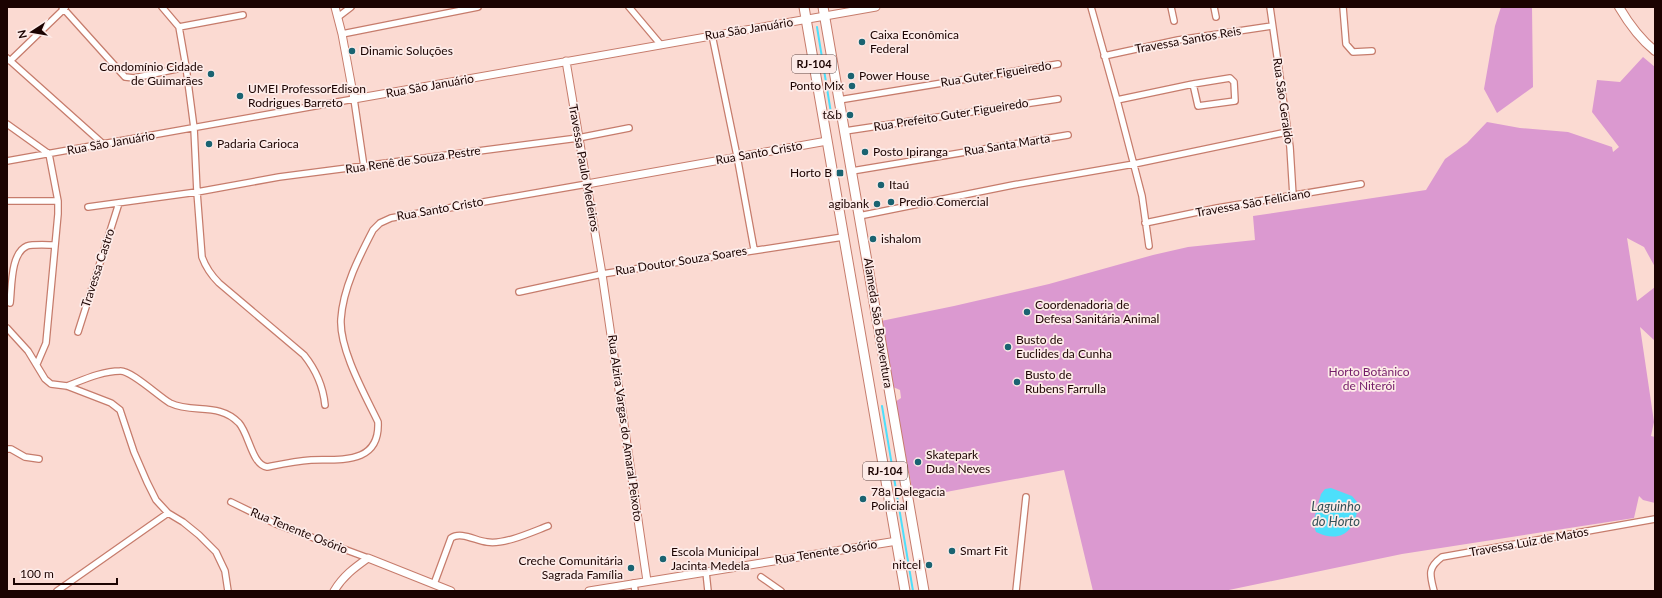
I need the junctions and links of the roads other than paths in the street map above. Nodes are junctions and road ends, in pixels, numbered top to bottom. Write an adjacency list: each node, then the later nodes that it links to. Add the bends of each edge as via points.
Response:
1 (162, 7): 23 (street)
2 (335, 7): 17 (street)
3 (351, 7): 17 (street)
4 (478, 7): 24 (street)
5 (629, 7): 26 (street)
6 (804, 7): 20 (highway, Alameda São Boaventura / RJ-104)
7 (823, 7): 18 (highway, Alameda São Boaventura / RJ-104)
8 (876, 7): 18 (street, Rua São Januário)
9 (1090, 7): 29 (street)
10 (1172, 7): 21 (street)
11 (1214, 7): 19 (street)
12 (1270, 7): 22 (street, Rua São Geraldo)
13 (1343, 7): 27 (street, via 1344,38 1349,49 1359,53)
14 (1619, 7): 28 (main road, via 1644,42)
15 (64, 8): 30 (street); 33 (street, via 125,77 134,78)
16 (243, 15): 23 (street)
17 (338, 17): 24 (street)
18 (825, 17): 20 (street, Rua São Januário); 37 (highway, Alameda São Boaventura / RJ-104)
19 (1216, 17)
20 (807, 20): 25 (street, Rua São Januário); 46 (highway, Alameda São Boaventura / RJ-104)
21 (1174, 21)
22 (1272, 26): 29 (street, Travessa Santos Reis, via 1178,40); 43 (street, Rua São Geraldo)
23 (179, 27): 33 (street)
24 (342, 34): 35 (street)
25 (712, 35): 26 (street, Rua São Januário); 49 (street)
26 (661, 45): 31 (street, Rua São Januário)
27 (1372, 51)
28 (1655, 51)
29 (1104, 56): 38 (street)
30 (8, 59): 47 (street)
31 (566, 62): 35 (street, Rua São Januário); 45 (street, Travessa Paulo Medeiros)
32 (1058, 64): 37 (street, Rua Guter Figueiredo)
33 (186, 67): 40 (street)
34 (1193, 84): 34 (street, via 1230,78 1234,82 1235,101 1198,106); 38 (street)
35 (354, 99): 40 (street, Rua São Januário); 52 (street)
36 (1058, 99): 42 (street, Rua Prefeito Guter Figueiredo)
37 (839, 100): 42 (highway, Alameda São Boaventura / RJ-104)
38 (1117, 100): 51 (street)
39 (7, 124): 48 (street)
40 (194, 128): 47 (street, Rua São Januário); 56 (street)
41 (629, 128): 45 (street, Rua Renê de Souza Pestre)
42 (845, 131): 53 (highway, Alameda São Boaventura / RJ-104)
43 (1287, 132): 51 (street); 57 (street, Rua São Geraldo)
44 (1068, 135): 53 (street, Rua Santa Marta)
45 (578, 138): 52 (street, Rua Renê de Souza Pestre); 54 (street, Travessa Paulo Medeiros)
46 (827, 141): 49 (street, Rua Santo Cristo); 64 (highway, Alameda São Boaventura / RJ-104)
47 (102, 143): 48 (street, Rua São Januário)
48 (49, 154): 50 (street, Rua São Januário); 59 (street)
49 (737, 156): 54 (street, Rua Santo Cristo); 67 (street)
50 (7, 161)
51 (1134, 164): 62 (street); 63 (street)
52 (364, 167): 56 (street, Rua Renê de Souza Pestre, via 279,177)
53 (852, 171): 62 (highway, Alameda São Boaventura / RJ-104)
54 (587, 184): 68 (street, Travessa Paulo Medeiros); 74 (street, Rua Santo Cristo, via 391,218 373,230 347,287 341,319 348,357 378,422 379,433 376,441 367,452 359,456 267,467 258,462 246,433 240,423 231,416 215,409 171,403 137,378 121,370)
55 (1361, 184): 57 (street, Travessa São Feliciano)
56 (196, 192): 60 (street, Rua Renê de Souza Pestre); 75 (street, via 202,257 209,273 304,355 314,367)
57 (1293, 196): 63 (street, Travessa São Feliciano)
58 (7, 201): 59 (street)
59 (58, 201): 65 (street)
60 (119, 204): 61 (street, Rua Renê de Souza Pestre); 72 (street, Travessa Castro)
61 (88, 207)
62 (860, 216): 98 (highway, Alameda São Boaventura / RJ-104)
63 (1145, 223): 66 (street)
64 (843, 237): 67 (street, Rua Doutor Souza Soares); 83 (highway, Alameda São Boaventura / RJ-104)
65 (55, 245): 70 (street, via 27,246 20,252 14,263); 73 (street, via 46,343)
66 (1149, 246)
67 (754, 250): 68 (street, Rua Doutor Souza Soares)
68 (602, 274): 69 (street, Rua Doutor Souza Soares); 87 (street, Rua Alzira Vargas do Amaral Peixoto)
69 (519, 292)
70 (10, 303)
71 (7, 328): 73 (street)
72 (78, 332)
73 (37, 364): 74 (street, via 50,384)
74 (67, 386): 80 (street, via 111,403 120,410 146,482 156,500)
75 (325, 405)
76 (7, 449): 77 (street, via 26,457)
77 (40, 459)
78 (1026, 497): 99 (street)
79 (231, 502): 84 (street, Rua Tenente Osório, via 276,524)
80 (168, 513): 90 (street); 91 (street, via 183,522 216,552 226,571)
81 (1655, 519): 100 (street, Travessa Luiz de Matos, via 1442,557 1435,562 1430,572)
82 (548, 526): 88 (street, via 488,543 460,535 451,538)
83 (897, 541): 85 (street, Rua Tenente Osório); 97 (highway, Alameda São Boaventura / RJ-104)
84 (368, 558): 88 (street, Rua Tenente Osório); 92 (street, Rua Tenente Osório, via 351,569)
85 (706, 572): 87 (street, Rua Tenente Osório); 95 (street)
86 (761, 577): 96 (street)
87 (647, 581): 89 (street, Rua Tenente Osório)
88 (434, 584): 93 (street, Rua Tenente Osório)
89 (635, 587): 94 (street, Rua Tenente Osório)
90 (57, 591)
91 (228, 591)
92 (334, 591)
93 (451, 591)
94 (589, 591)
95 (708, 591)
96 (781, 591)
97 (905, 591)
98 (924, 591)
99 (1016, 591)
100 (1434, 591)

